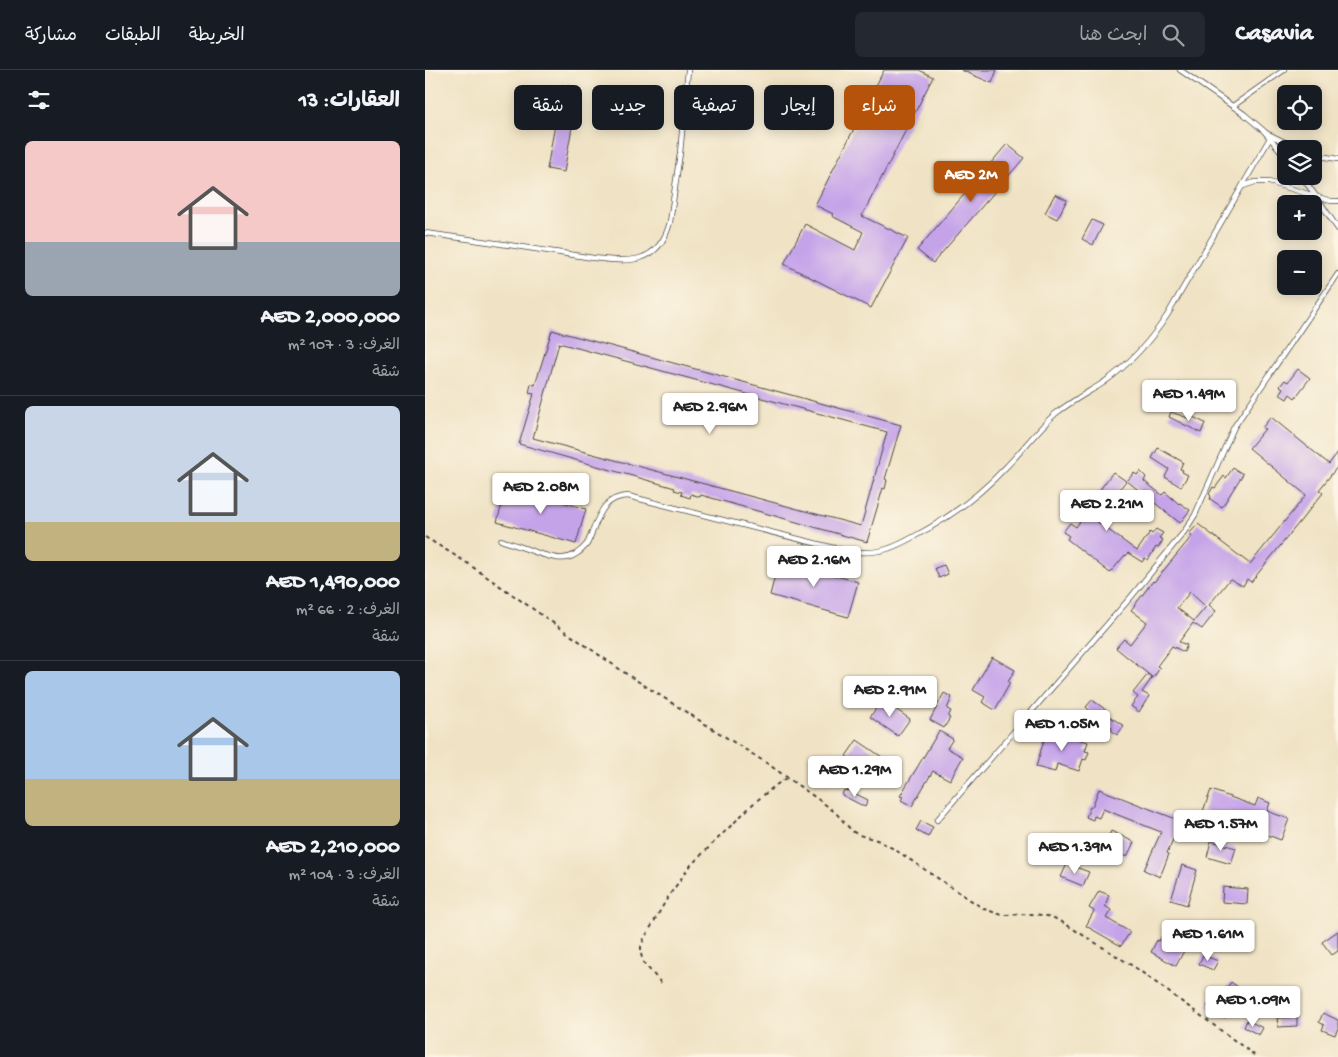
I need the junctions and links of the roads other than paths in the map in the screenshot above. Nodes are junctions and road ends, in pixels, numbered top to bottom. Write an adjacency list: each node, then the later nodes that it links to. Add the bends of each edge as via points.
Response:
1 (688, 70): 17 (lane, via 669,222 663,240 649,254 629,260 603,258)
2 (1180, 70): 4 (lane)
3 (1285, 70): 4 (lane)
4 (1233, 106): 5 (lane)
5 (1264, 131): 6 (lane); 7 (lane)
6 (1270, 138): 8 (lane); 11 (lane)
7 (1282, 140)
8 (1277, 146)
9 (1322, 156): 10 (lane)
10 (1338, 159)
11 (1242, 186): 12 (lane, via 1262,181); 19 (lane, via 1146,346 1118,372 1057,413 976,496 901,543 877,551 846,550 628,496 615,498 605,505 587,544 571,557 557,559)
12 (1312, 195)
13 (1322, 198): 14 (lane)
14 (1338, 201)
15 (1322, 205): 16 (lane)
16 (1338, 229)
17 (425, 233)
18 (1338, 274): 20 (lane, via 1238,420 1195,515 1184,532)
19 (501, 540)
20 (937, 820)

